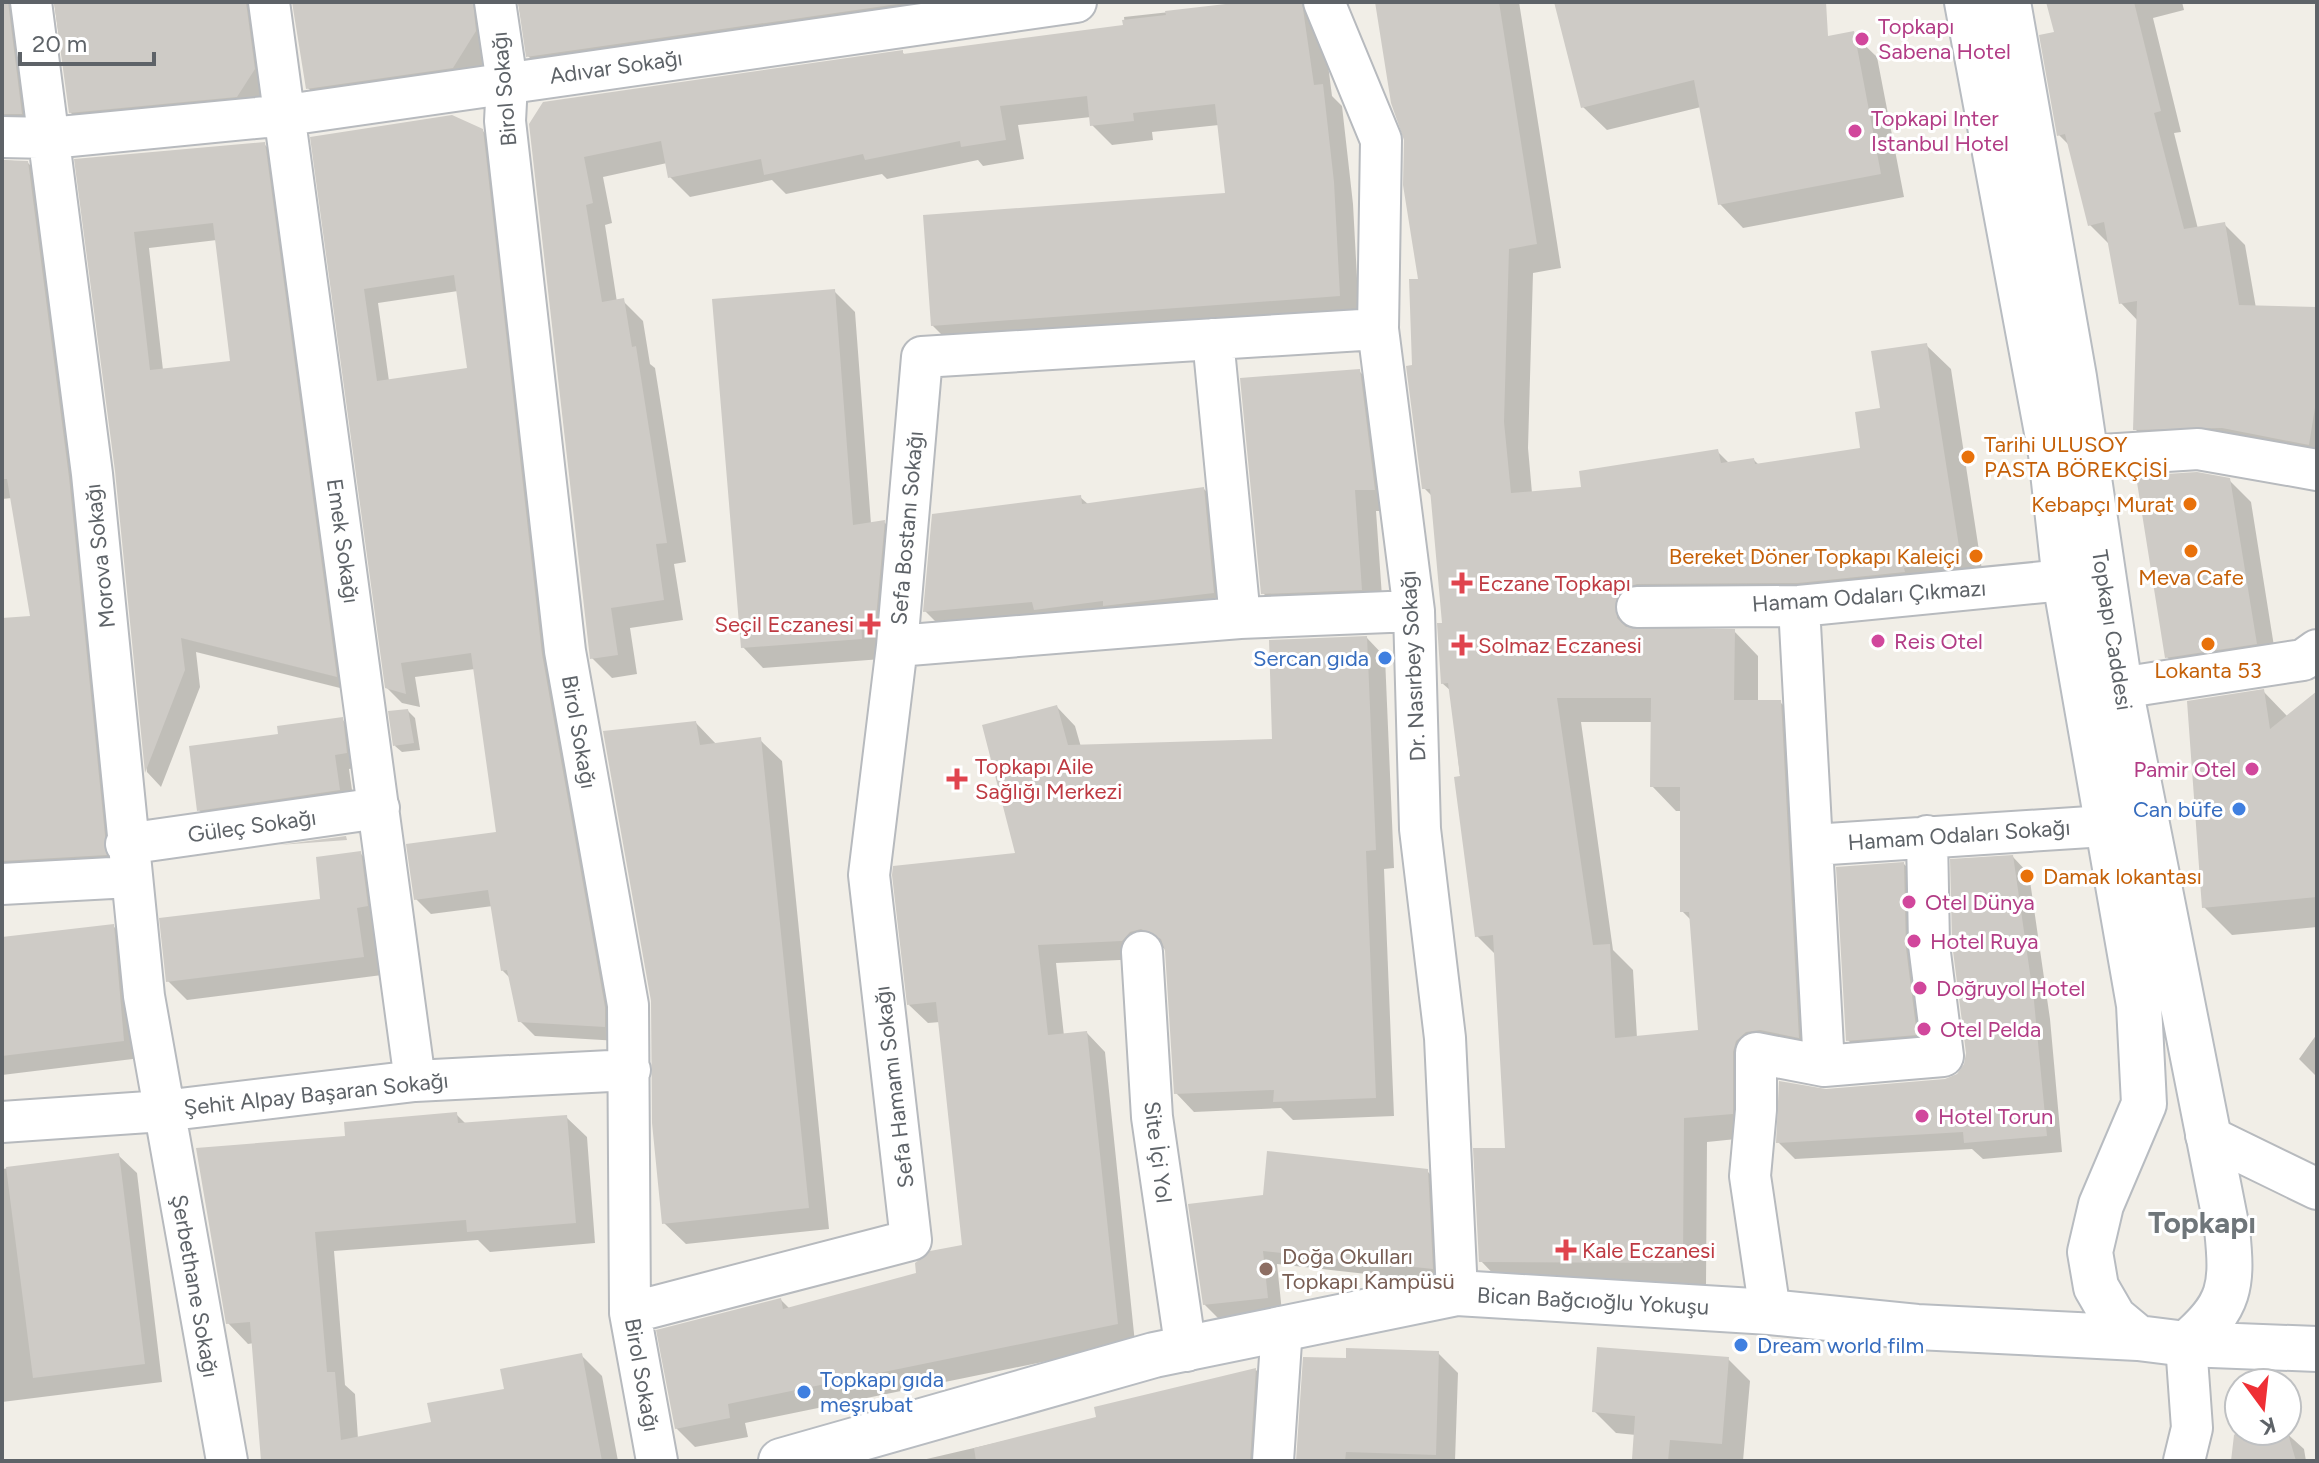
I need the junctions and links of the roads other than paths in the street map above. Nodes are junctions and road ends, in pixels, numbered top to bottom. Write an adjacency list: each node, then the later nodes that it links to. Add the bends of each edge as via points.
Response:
1 (31, 2): 11 (street, Morova Sokağı)
2 (269, 2): 9 (street, Emek Sokağı)
3 (495, 2): 8 (street, Birol Sokağı)
4 (1324, 2): 12 (street, Dr. Nasırbey Sokağı, via 1381,140)
5 (1967, 2): 14 (main road, Topkapı Caddesi)
6 (2008, 2): 14 (main road, Topkapı Caddesi)
7 (1049, 3): 8 (street, Adıvar Sokağı)
8 (507, 83): 9 (street, Adıvar Sokağı); 32 (street, Birol Sokağı, via 505,121 565,651 628,1005)
9 (287, 115): 11 (street, Adıvar Sokağı); 24 (street, Emek Sokağı)
10 (2, 137): 11 (street, Adıvar Sokağı)
11 (50, 138): 28 (street, Morova Sokağı, via 92,474)
12 (1378, 329): 13 (street, Sefa Bostanı Sokağı); 19 (street, Dr. Nasırbey Sokağı)
13 (1213, 339): 20 (street); 21 (street, Sefa Bostanı Sokağı, via 922,357)
14 (2069, 455): 15 (street, via 2198,449); 16 (main road, Topkapı Caddesi)
15 (2317, 470)
16 (2083, 578): 17 (street, Hamam Odaları Çıkmazı); 23 (main road, Topkapı Caddesi); 25 (main road, Topkapı Caddesi)
17 (1799, 606): 18 (street, Hamam Odaları Çıkmazı); 27 (street)
18 (1637, 607)
19 (1414, 611): 20 (street, Sefa Bostanı Sokağı); 38 (street, Dr. Nasırbey Sokağı, via 1420,829 1445,1038)
20 (1240, 618): 21 (street, Sefa Bostanı Sokağı)
21 (897, 646): 40 (street, Sefa Hamamı Sokağı, via 869,875 911,1240)
22 (2317, 650): 23 (street, via 2303,660)
23 (2120, 688): 36 (main road, Topkapı Caddesi)
24 (379, 808): 28 (street, Güleç Sokağı); 33 (street, Emek Sokağı)
25 (2105, 826): 26 (street, Hamam Odaları Sokağı); 42 (main road, Topkapı Caddesi, via 2139,1005 2144,1104 2101,1205 2090,1252 2096,1287 2114,1318)
26 (1927, 836): 27 (street, Hamam Odaları Sokağı); 31 (street, via 1929,945 1943,1056)
27 (1813, 845): 31 (street)
28 (128, 861): 29 (street, Güleç Sokağı); 34 (street, Morova Sokağı)
29 (2, 884)
30 (1142, 952): 45 (street, Site İçi Yol, via 1152,1117)
31 (1824, 1066): 39 (street, via 1756,1053 1750,1176)
32 (630, 1070): 33 (street, Şehit Alpay Başaran Sokağı); 40 (street, Birol Sokağı)
33 (415, 1081): 34 (street, Şehit Alpay Başaran Sokağı)
34 (163, 1111): 35 (street, Şehit Alpay Başaran Sokağı); 46 (street, Şerbethane Sokağı)
35 (2, 1122)
36 (2206, 1135): 37 (street); 43 (main road, Topkapı Caddesi, via 2231,1272 2213,1322)
37 (2317, 1189)
38 (1457, 1293): 39 (main road, Bican Bağcıoğlu Yokuşu); 41 (main road, Bican Bağcıoğlu Yokuşu)
39 (1770, 1312): 42 (main road, Bican Bağcıoğlu Yokuşu, via 1917,1327)
40 (630, 1313): 47 (street, Birol Sokağı)
41 (1282, 1327): 45 (main road, Bican Bağcıoğlu Yokuşu); 49 (street)
42 (2138, 1338): 43 (main road, Bican Bağcıoğlu Yokuşu)
43 (2186, 1344): 44 (main road); 50 (street, via 2192,1428)
44 (2317, 1349)
45 (1186, 1351): 48 (main road, Bican Bağcıoğlu Yokuşu, via 1154,1355)
46 (227, 1461)
47 (657, 1461)
48 (781, 1461)
49 (1273, 1461)
50 (2184, 1461)

